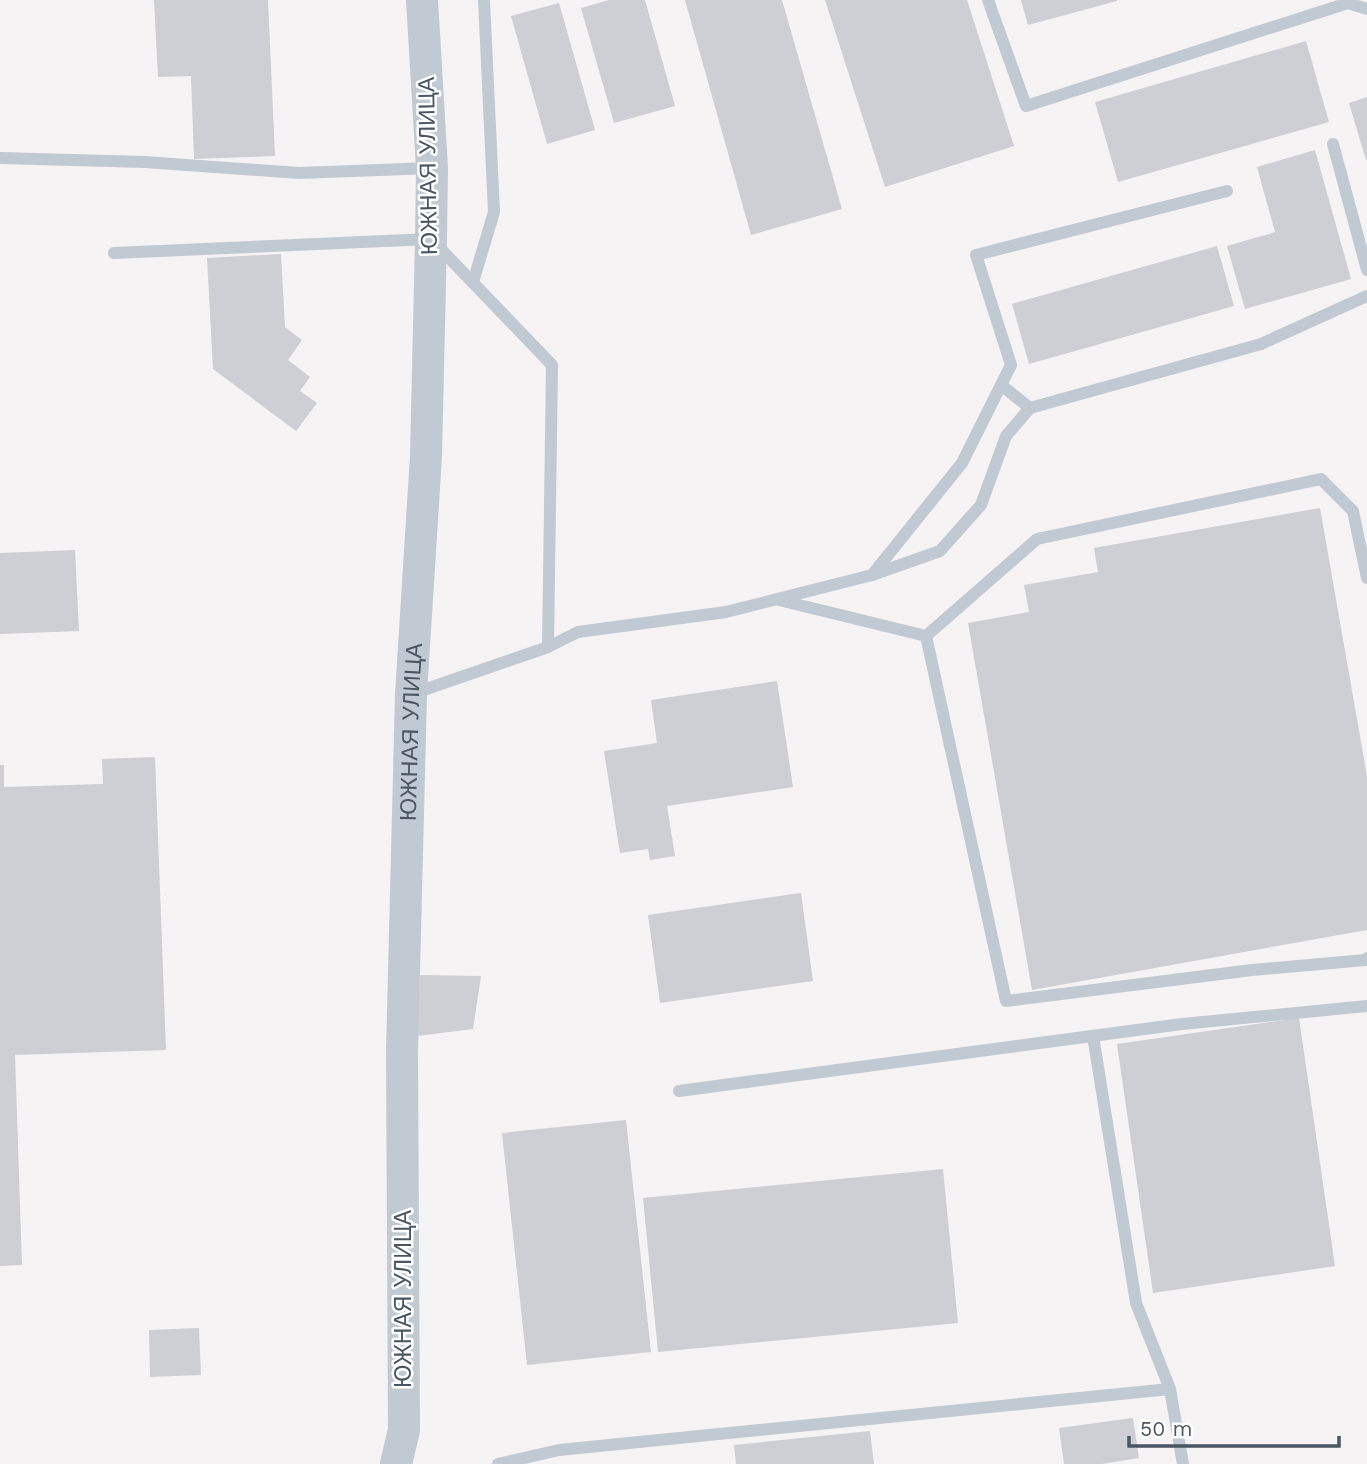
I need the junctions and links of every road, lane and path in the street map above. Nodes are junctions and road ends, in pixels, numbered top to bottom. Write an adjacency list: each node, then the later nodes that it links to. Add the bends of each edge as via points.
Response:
1 (422, 0): 7 (street, ЮЖНАЯ УЛИЦА)
2 (484, 0): 12 (lane, via 494,212)
3 (988, 0): 4 (lane, via 1026,106 1348,3)
4 (1367, 9)
5 (1333, 144): 11 (lane)
6 (0, 158): 7 (lane, via 299,173)
7 (432, 168): 9 (street, ЮЖНАЯ УЛИЦА)
8 (1227, 191): 14 (lane, via 976,255 1011,365)
9 (431, 239): 10 (lane); 12 (lane); 21 (street, ЮЖНАЯ УЛИЦА, via 426,456)
10 (114, 253)
11 (1367, 270)
12 (473, 282): 20 (lane, via 552,365)
13 (1367, 296): 15 (lane, via 1261,344)
14 (1001, 385): 15 (lane); 16 (lane, via 962,463)
15 (1030, 408): 16 (lane, via 1006,436 981,505 940,551)
16 (872, 575): 18 (lane)
17 (1367, 578): 19 (lane, via 1353,511 1321,479 1037,538)
18 (775, 600): 19 (lane); 20 (lane, via 726,612 578,632)
19 (926, 636): 22 (lane, via 1006,1001)
20 (548, 647): 21 (lane)
21 (411, 694): 27 (street, ЮЖНАЯ УЛИЦА, via 402,1052 404,1430)
22 (1367, 958)
23 (1367, 1006): 24 (lane)
24 (1093, 1036): 25 (lane); 26 (lane, via 1136,1303)
25 (679, 1091)
26 (1170, 1389): 28 (lane, via 559,1450); 29 (lane)
27 (396, 1464)
28 (498, 1464)
29 (1183, 1464)

